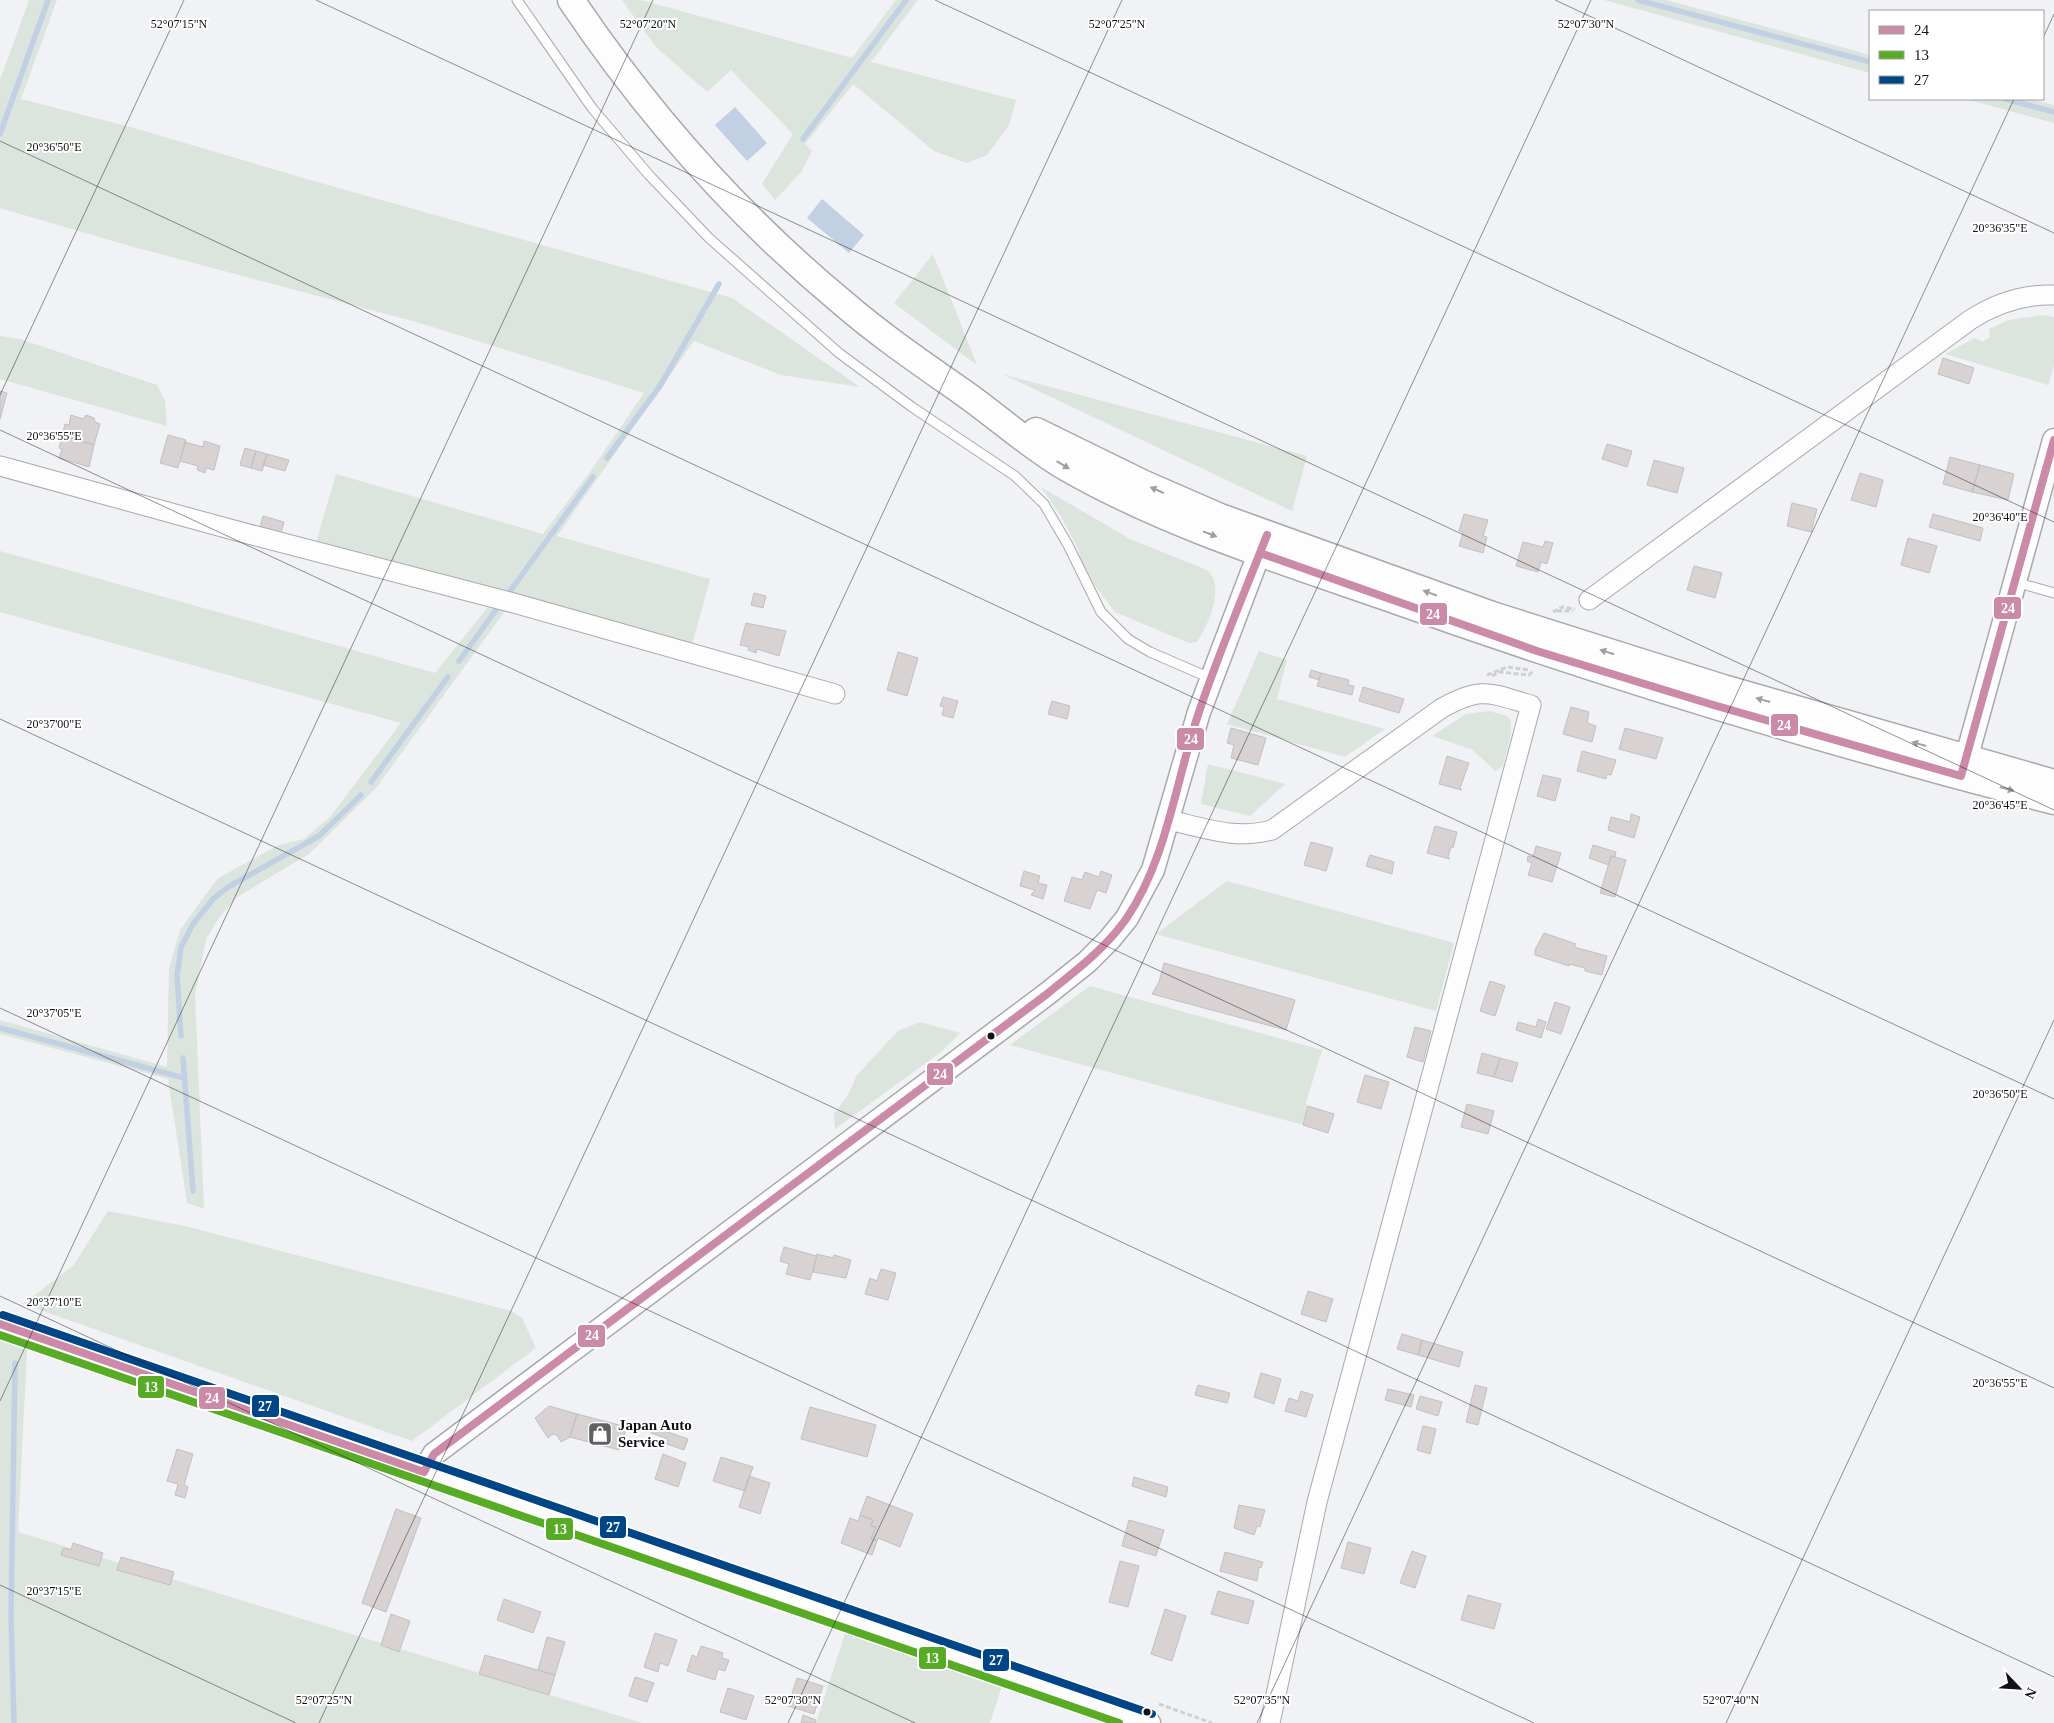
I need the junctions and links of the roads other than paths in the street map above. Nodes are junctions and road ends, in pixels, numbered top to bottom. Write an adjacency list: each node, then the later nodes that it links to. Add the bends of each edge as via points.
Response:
1 (517, 0): 10 (lane, via 592,108 708,238 839,353 1015,476 1044,504 1101,612 1128,640)
2 (571, 0): 6 (main road, via 645,103 739,208 840,302 967,395)
3 (2054, 295): 9 (street, via 2039,294 2006,302 1970,320)
4 (2054, 440): 7 (street)
5 (0, 466): 11 (street, via 510,602)
6 (1263, 544): 10 (street); 12 (main road)
7 (2015, 582): 8 (lane); 12 (street)
8 (2054, 593)
9 (1591, 598)
10 (1211, 678): 15 (street, via 1178,777)
11 (835, 694)
12 (1964, 766): 13 (main road); 14 (main road, one-way to 14)
13 (2054, 783)
14 (2054, 801)
15 (1169, 820): 17 (street, via 1153,870 1141,893 1121,925 1087,962 447,1444 432,1456); 19 (street, via 1240,835 1272,830 1442,708 1466,695 1500,696 1530,705 1318,1502)
16 (0, 1324): 17 (street)
17 (424, 1472): 18 (street)
18 (1149, 1723)
19 (1270, 1723)

